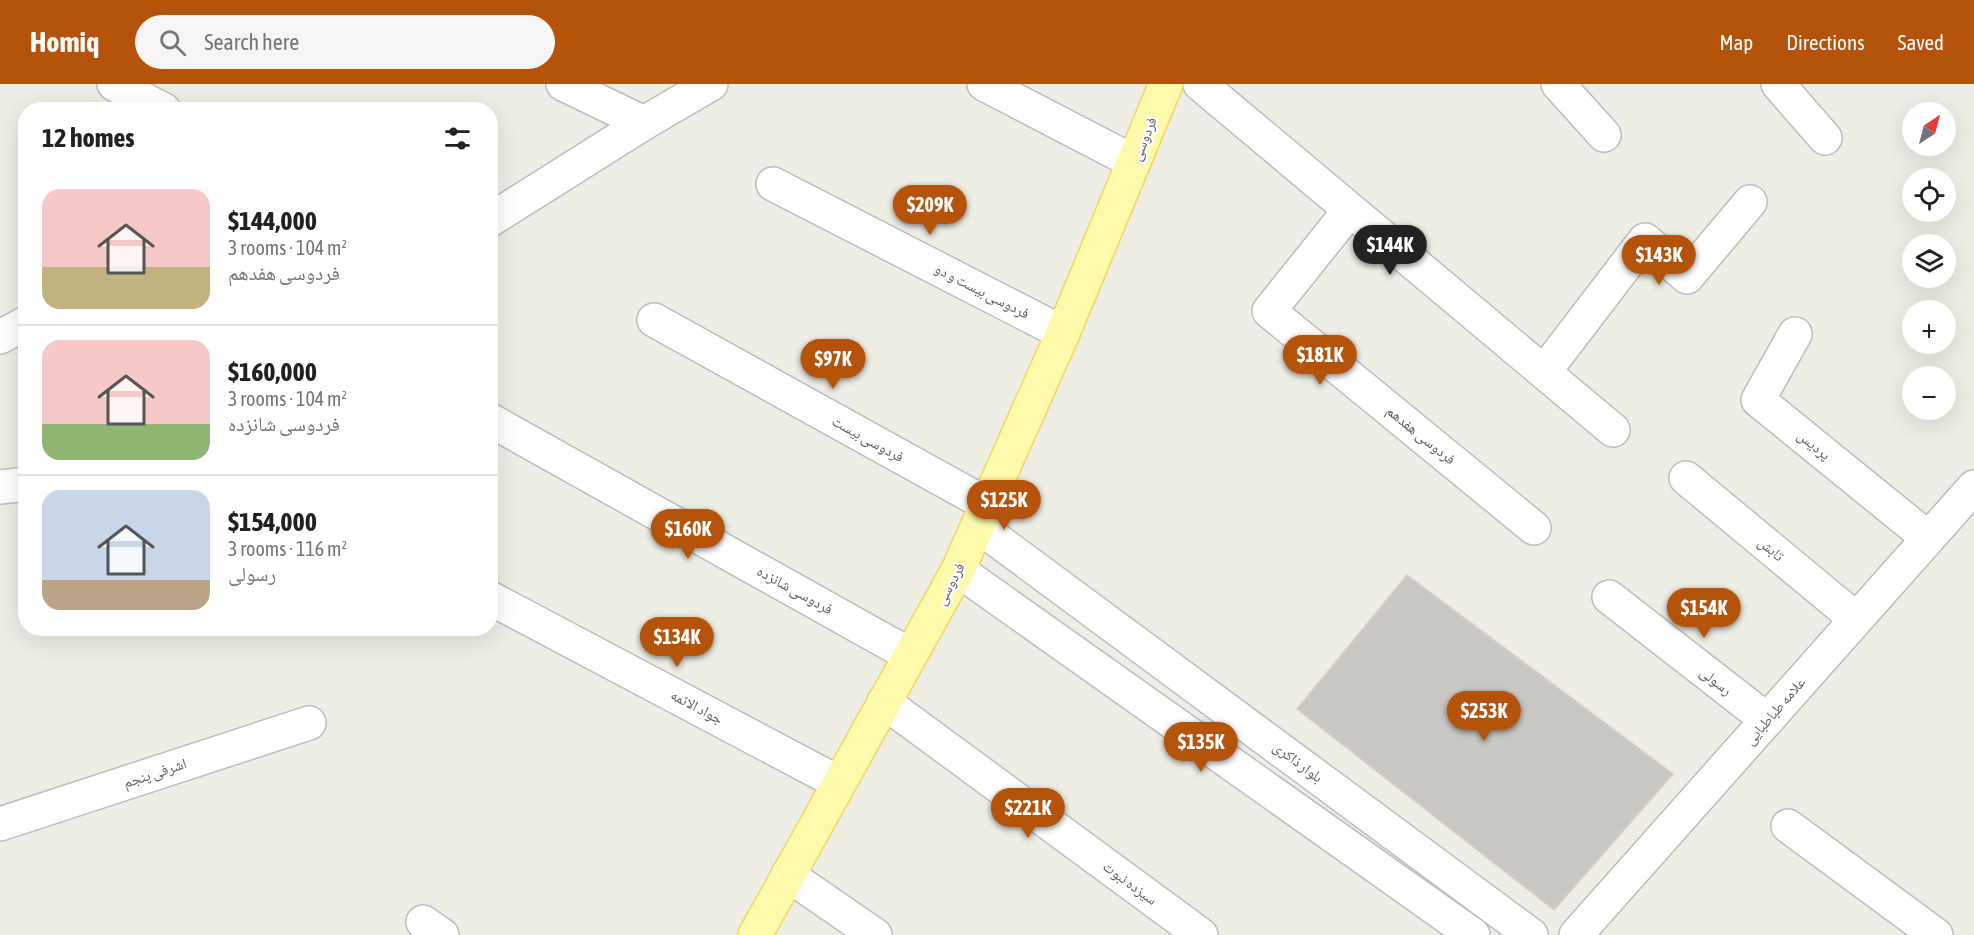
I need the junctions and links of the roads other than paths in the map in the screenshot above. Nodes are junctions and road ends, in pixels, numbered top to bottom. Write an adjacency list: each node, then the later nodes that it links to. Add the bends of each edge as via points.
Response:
1 (114, 84): 10 (street)
2 (563, 84): 12 (street)
3 (711, 84): 12 (street)
4 (984, 84): 15 (street)
5 (1166, 84): 11 (main road, فردوسی)
6 (1187, 84): 11 (street)
7 (1200, 84): 18 (street)
8 (1558, 84): 13 (street)
9 (1778, 84): 14 (street)
10 (149, 102)
11 (1152, 117): 15 (main road, فردوسی)
12 (644, 123): 19 (street)
13 (1604, 135)
14 (1825, 138)
15 (1134, 162): 22 (main road, فردوسی)
16 (773, 184): 22 (street, فردوسی بیست و دو)
17 (1750, 202): 25 (street, via 1687,277 1645,240)
18 (1350, 210): 25 (street); 33 (street, فردوسی هفدهم, via 1269,311)
19 (498, 215)
20 (654, 320): 32 (street, فردوسی بیست)
21 (18, 327): 24 (street)
22 (1063, 333): 32 (main road, فردوسی)
23 (1795, 334): 34 (street, پردیس, via 1758,400)
24 (0, 337)
25 (1544, 372): 27 (street)
26 (498, 424): 39 (street, فردوسی شانزده)
27 (1613, 430)
28 (1686, 478): 38 (street, تابش)
29 (18, 485): 30 (street)
30 (0, 487)
31 (1974, 487): 34 (street, علامه طباطبایی)
32 (983, 515): 35 (main road, فردوسی); 51 (street, بلوار ذاکری)
33 (1534, 528)
34 (1928, 538): 38 (street, علامه طباطبایی)
35 (958, 570): 39 (main road, فردوسی); 50 (street)
36 (1609, 597): 41 (street, رسولی)
37 (498, 602): 43 (street, جواد الائمه)
38 (1856, 619): 41 (street, علامه طباطبایی)
39 (910, 655): 40 (main road, فردوسی)
40 (884, 702): 43 (main road, فردوسی); 49 (street, سیزده نبوت)
41 (1767, 720): 52 (street, علامه طباطبایی)
42 (309, 723): 44 (street, اشرفی پنجم)
43 (839, 783): 46 (main road, فردوسی)
44 (0, 824)
45 (1788, 826): 53 (street)
46 (788, 875): 47 (main road, فردوسی); 48 (street)
47 (755, 935)
48 (875, 935)
49 (1201, 935)
50 (1473, 935)
51 (1531, 935)
52 (1576, 935)
53 (1936, 935)

